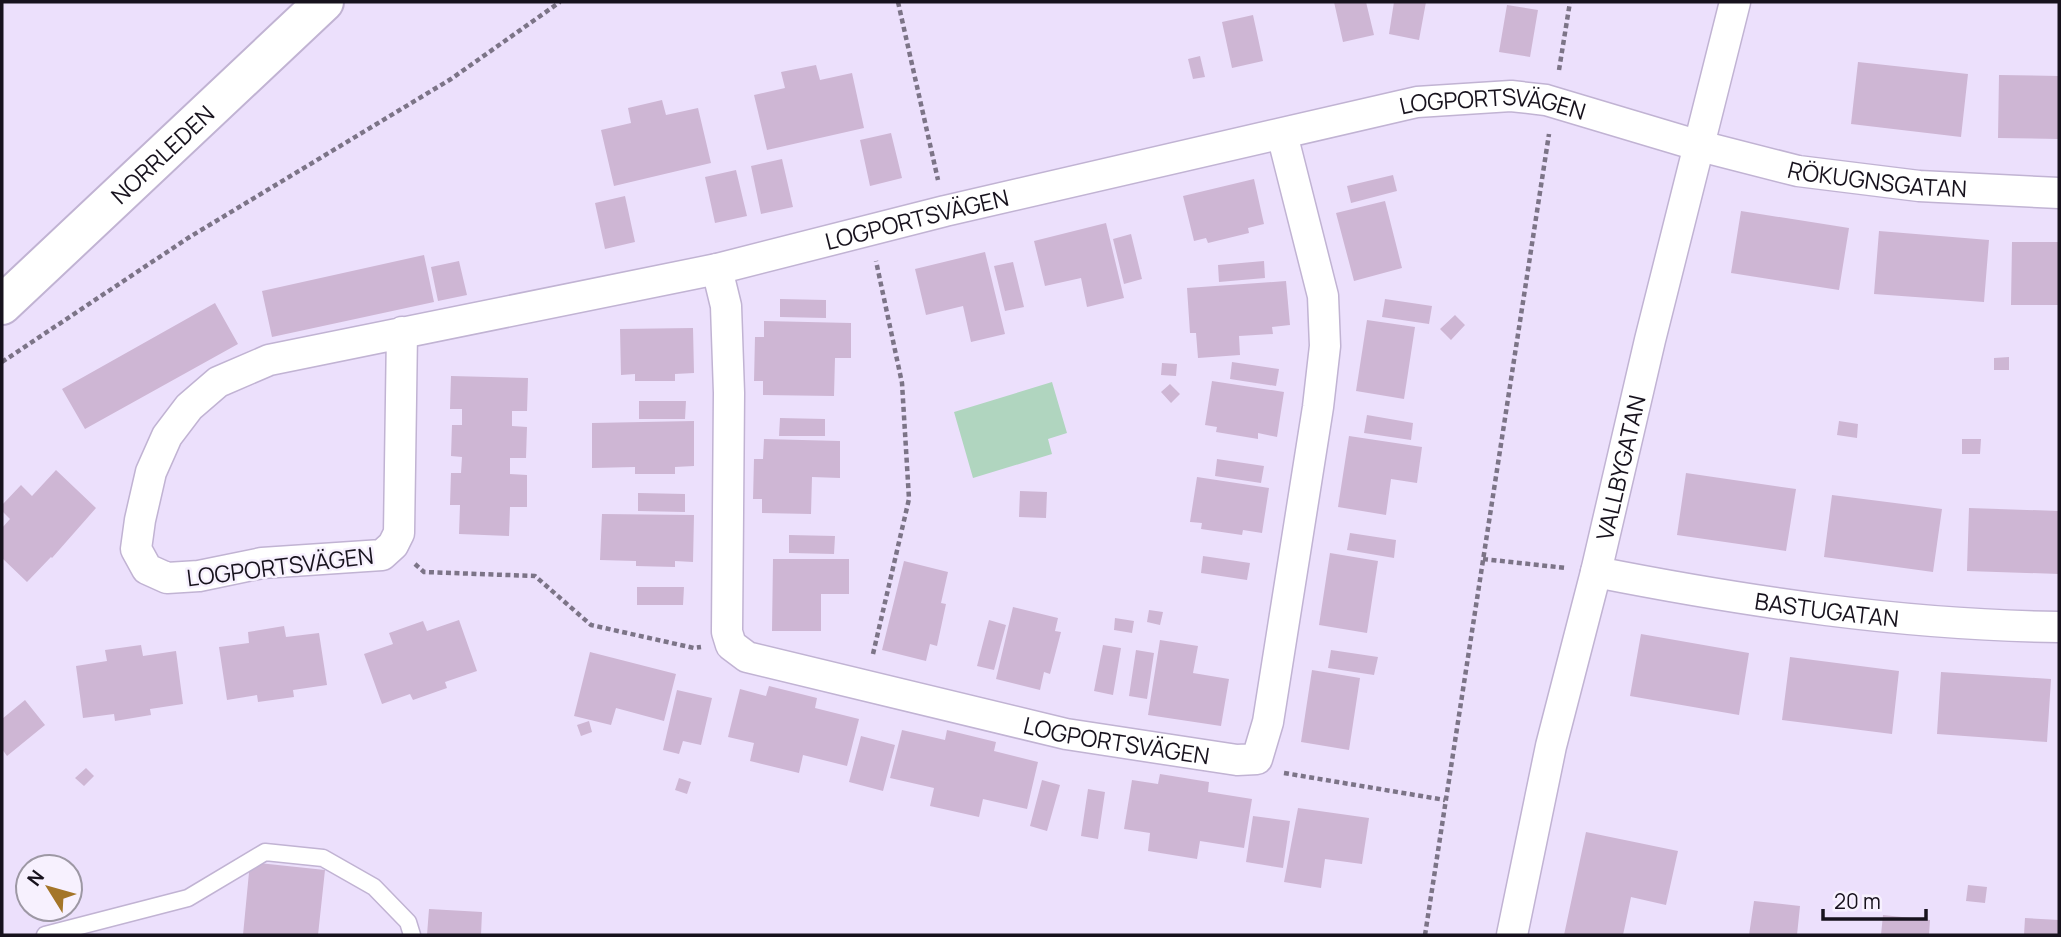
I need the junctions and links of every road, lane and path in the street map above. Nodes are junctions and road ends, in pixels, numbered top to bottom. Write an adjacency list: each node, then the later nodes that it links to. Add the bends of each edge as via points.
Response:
1 (324, 2): 13 (main road, NORRLEDEN)
2 (560, 2): 15 (path, via 451,79 188,238)
3 (898, 2): 10 (path)
4 (1570, 2): 6 (path)
5 (1735, 2): 8 (street, VALLBYGATAN)
6 (1554, 102): 7 (street, LOGPORTSVÄGEN, via 1511,96 1417,103); 8 (street, LOGPORTSVÄGEN); 17 (path)
7 (1282, 134): 10 (street, LOGPORTSVÄGEN); 22 (street, via 1322,296 1325,345 1268,722)
8 (1700, 145): 9 (street, RÖKUGNSGATAN, via 1798,171 1919,186); 18 (street, VALLBYGATAN)
9 (2059, 193)
10 (945, 211): 11 (street, LOGPORTSVÄGEN)
11 (870, 230): 12 (street, LOGPORTSVÄGEN); 21 (path, via 902,383 909,499)
12 (717, 269): 14 (street, LOGPORTSVÄGEN); 20 (street, via 726,306 727,632)
13 (2, 305)
14 (402, 332): 16 (street, LOGPORTSVÄGEN, via 399,533); 16 (street, LOGPORTSVÄGEN, via 270,360 218,382 189,407 167,436 151,472 136,550 147,569 167,578 262,563 382,555)
15 (2, 362)
16 (393, 545): 20 (path, via 424,572 535,576 591,625 694,648)
17 (1483, 559): 18 (path); 23 (path)
18 (1596, 572): 19 (street, BASTUGATAN, via 1703,593 1905,618); 27 (street, VALLBYGATAN, via 1551,746)
19 (2059, 626)
20 (731, 645): 21 (street, LOGPORTSVÄGEN, via 747,657)
21 (865, 686): 22 (street, LOGPORTSVÄGEN, via 1066,734 1237,760)
22 (1257, 759): 23 (path, via 1278,772)
23 (1445, 800): 26 (path)
24 (45, 935): 25 (lane, via 188,898 265,852 323,858 364,881 408,922)
25 (412, 935)
26 (1425, 935)
27 (1512, 935)

